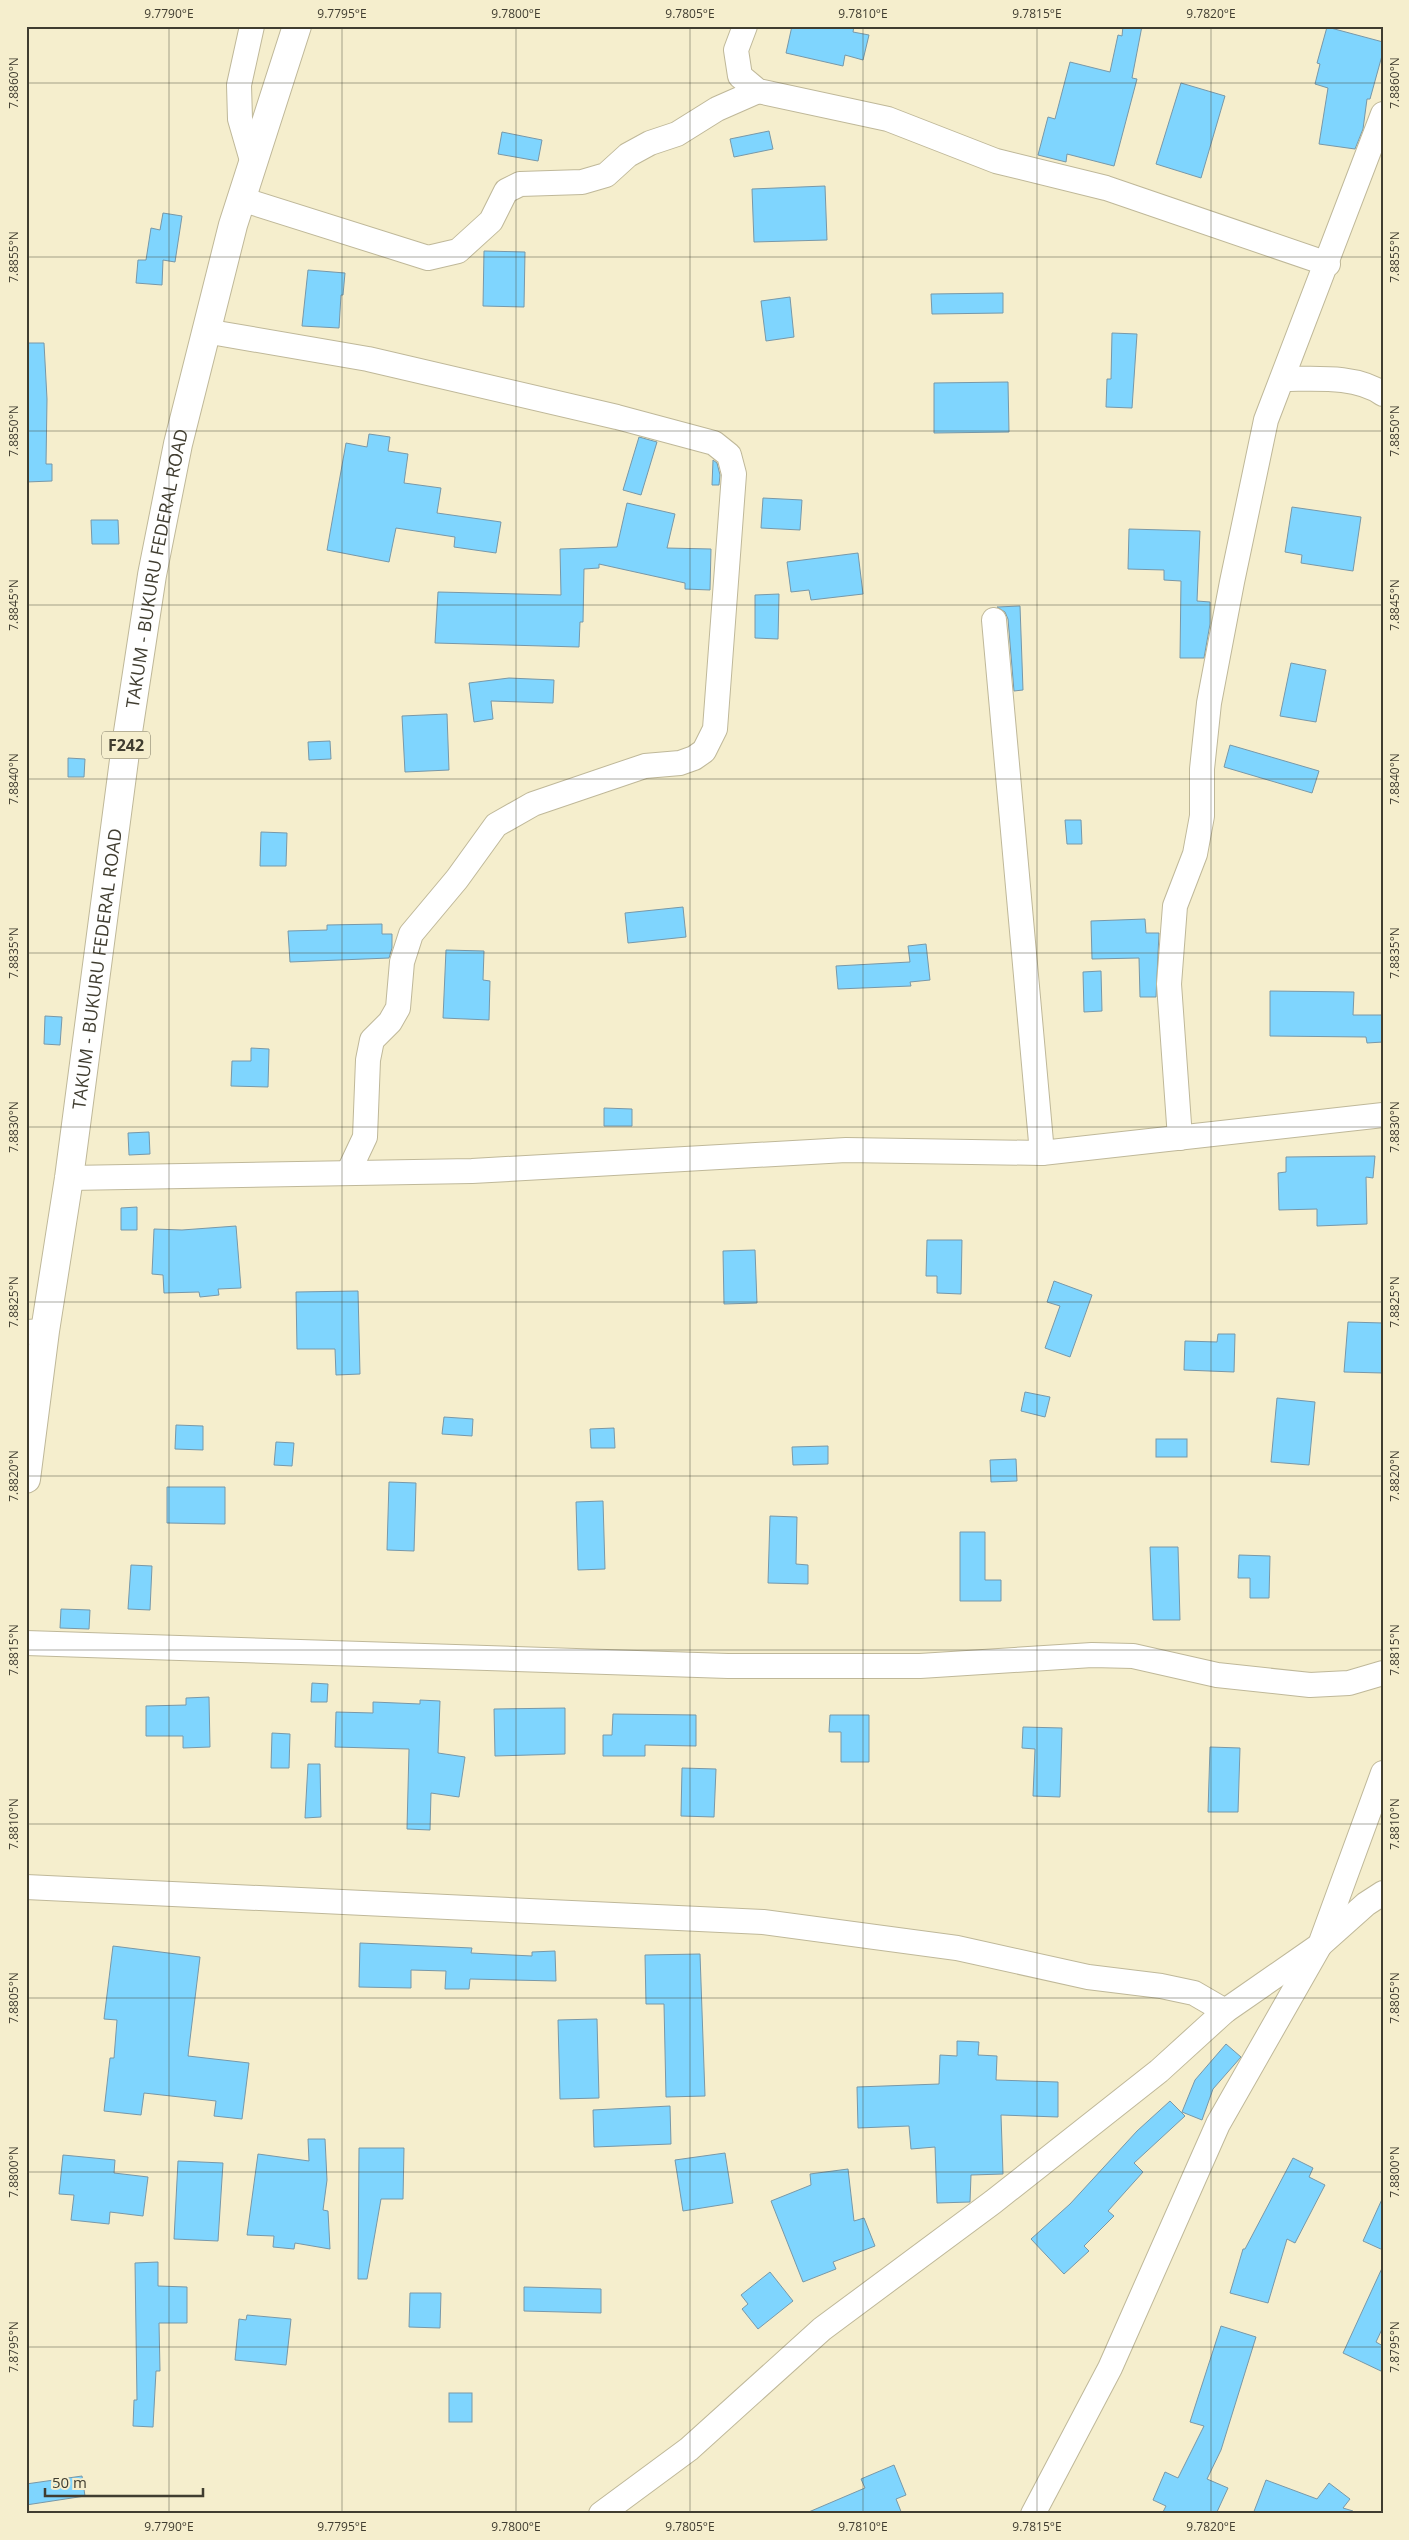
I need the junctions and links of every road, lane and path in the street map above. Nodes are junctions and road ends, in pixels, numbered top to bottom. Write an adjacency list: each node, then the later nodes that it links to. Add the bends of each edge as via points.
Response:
1 (252, 26): 6 (street, via 239,85 239,102 240,119)
2 (298, 26): 6 (main road, TAKUM - BUKURU FEDERAL ROAD / F242)
3 (745, 26): 4 (street, via 736,50 740,76)
4 (758, 91): 7 (street, via 717,109 677,134 628,155 606,175 582,182 520,184 506,191 491,222 458,252 428,258); 8 (street, via 888,119 996,161 1106,188)
5 (1383, 114): 8 (street)
6 (253, 164): 7 (main road, TAKUM - BUKURU FEDERAL ROAD / F242)
7 (241, 199): 9 (main road, TAKUM - BUKURU FEDERAL ROAD / F242)
8 (1328, 264): 10 (street)
9 (205, 331): 16 (street, via 368,359 618,417 714,443 729,455 734,474 715,729 710,744 694,758 680,763 645,766 533,804 496,825 412,934 402,962 398,1008 390,1022 372,1040 368,1060 365,1137); 17 (main road, TAKUM - BUKURU FEDERAL ROAD / F242, via 152,575 126,745)
10 (1284, 379): 11 (street, via 1329,379 1359,384); 14 (street, via 1266,420 1209,703 1202,769 1202,816 1195,854 1174,906 1169,984)
11 (1383, 394)
12 (994, 620): 15 (street)
13 (1383, 1115): 14 (street)
14 (1180, 1138): 15 (street)
15 (1042, 1153): 16 (street, via 846,1150 472,1171)
16 (348, 1174): 17 (street)
17 (69, 1178): 18 (main road, TAKUM - BUKURU FEDERAL ROAD / F242)
18 (36, 1332): 19 (main road, TAKUM - BUKURU FEDERAL ROAD / F242)
19 (26, 1479)
20 (26, 1643): 21 (street, via 728,1666 920,1666 1092,1655 1132,1656 1217,1675 1310,1685 1349,1683)
21 (1383, 1673)
22 (1383, 1774): 25 (street)
23 (26, 1887): 26 (street, via 763,1922 957,1948 1088,1977 1161,1986 1194,1994)
24 (1383, 1893): 25 (street)
25 (1320, 1945): 26 (street); 28 (street, via 1218,2124 1110,2368)
26 (1225, 2011): 27 (street, via 1159,2071 1000,2196 822,2329 689,2449)
27 (601, 2514)
28 (1033, 2514)

